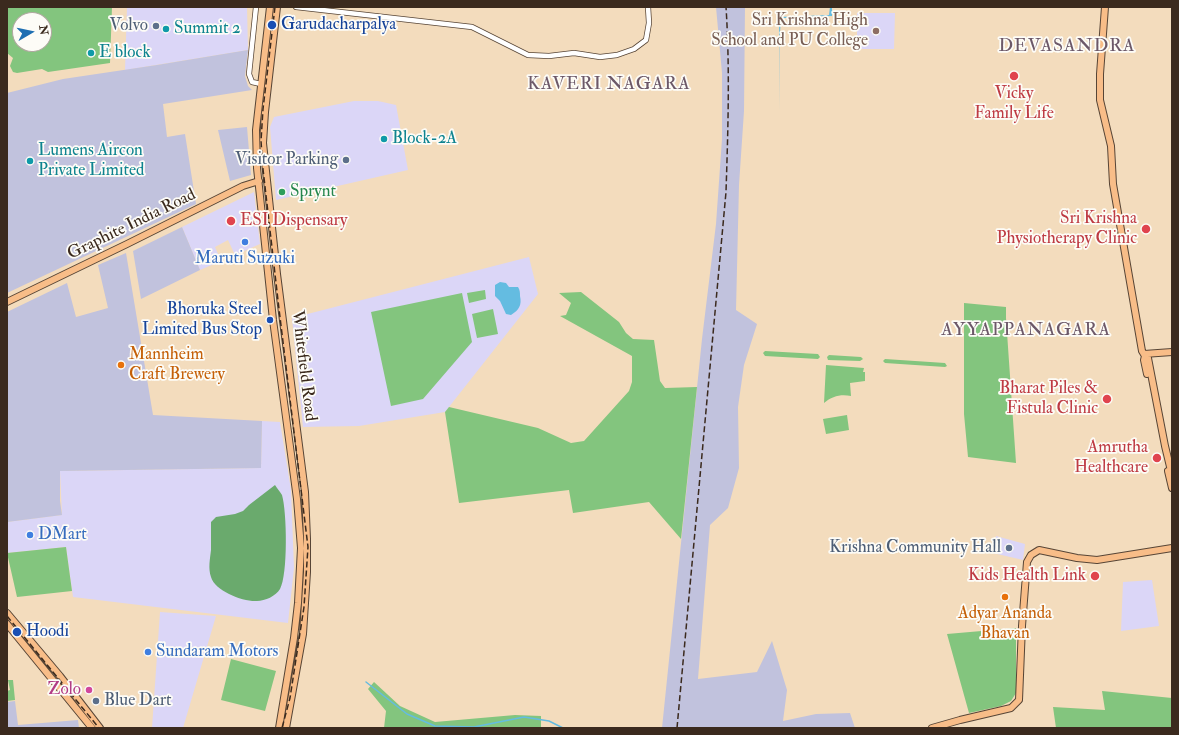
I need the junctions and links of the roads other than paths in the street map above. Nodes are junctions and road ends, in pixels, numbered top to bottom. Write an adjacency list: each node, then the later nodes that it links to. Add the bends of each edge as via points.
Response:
1 (256, 7): 7 (street, via 249,74 252,82)
2 (270, 7): 7 (main road)
3 (277, 7): 9 (main road, Whitefield Road, via 265,112)
4 (296, 7): 5 (street, via 472,27 528,55 574,53 600,57 634,49 646,40)
5 (648, 7)
6 (1105, 7): 13 (main road, via 1100,100 1111,146 1113,184)
7 (261, 84): 8 (main road)
8 (256, 148): 9 (main road); 10 (main road)
9 (264, 148): 22 (main road, Whitefield Road, via 307,517 303,634)
10 (259, 181): 11 (main road, Graphite India Road, via 243,186); 21 (main road, Whitefield Road, via 300,540 294,638)
11 (7, 302)
12 (1172, 352): 13 (main road)
13 (1144, 355): 14 (main road, via 1148,358); 15 (main road)
14 (1172, 475)
15 (1172, 488)
16 (1172, 548): 23 (main road, via 1097,560 1041,550 1033,553 1027,562 1019,700 1012,708)
17 (7, 613): 20 (main road)
18 (7, 624): 19 (main road)
19 (92, 728)
20 (100, 728)
21 (279, 728)
22 (286, 728)
23 (932, 728)

